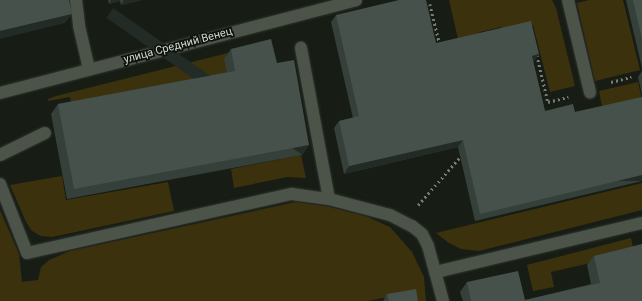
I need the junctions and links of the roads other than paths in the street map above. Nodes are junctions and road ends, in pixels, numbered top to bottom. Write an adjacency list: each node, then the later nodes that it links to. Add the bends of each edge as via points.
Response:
1 (76, 0): 5 (street)
2 (356, 0): 5 (street, улица Средний Венец)
3 (568, 0): 6 (street)
4 (301, 48): 11 (street)
5 (89, 69): 7 (street, улица Средний Венец)
6 (590, 92)
7 (0, 93)
8 (45, 133): 9 (street)
9 (0, 155)
10 (0, 184): 11 (street, via 27,252 292,194)
11 (329, 200): 13 (street, via 390,215 404,221 422,234)
12 (642, 223): 13 (street)
13 (436, 272): 14 (street)
14 (443, 301)

